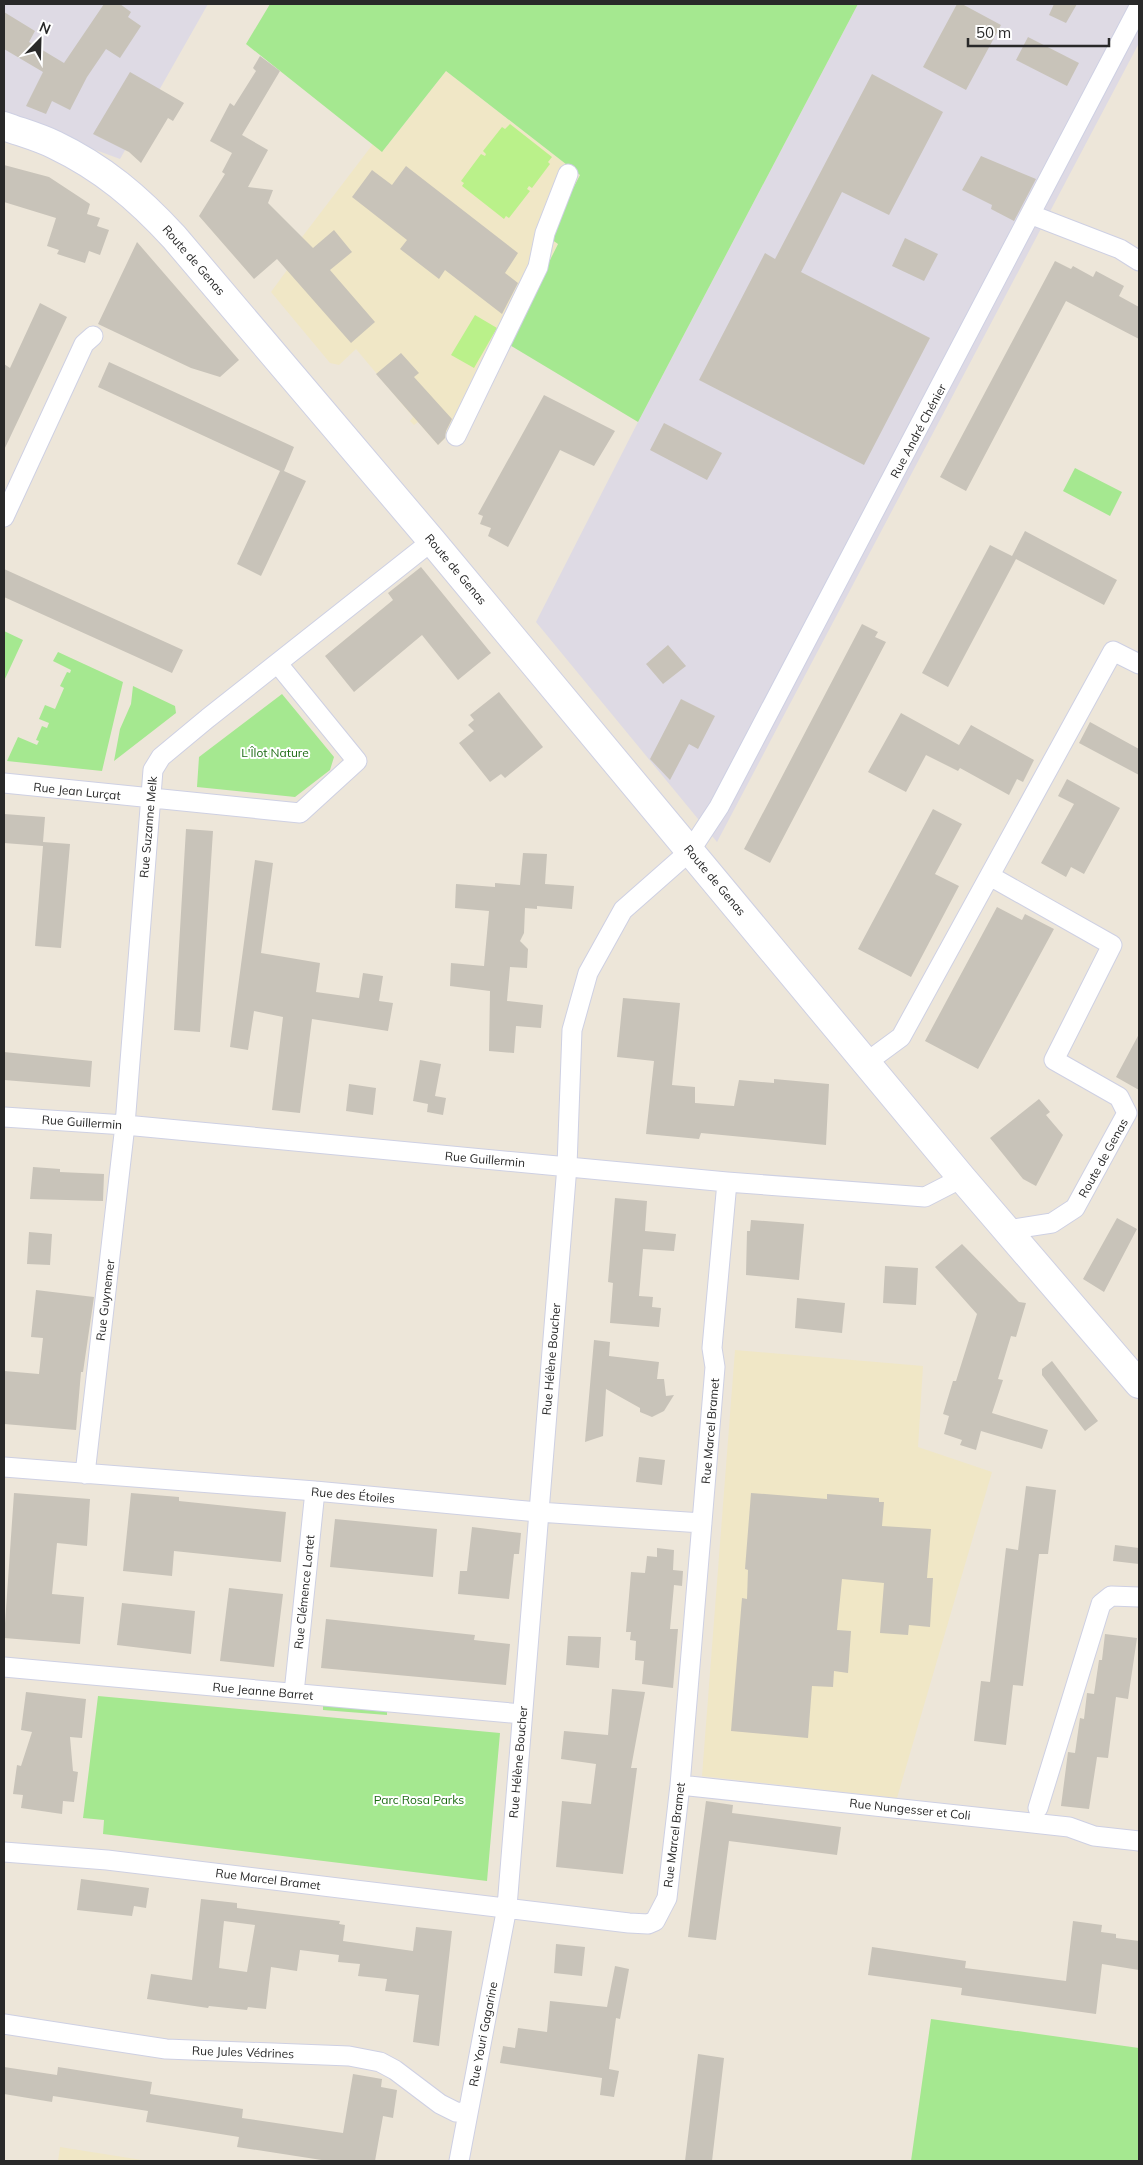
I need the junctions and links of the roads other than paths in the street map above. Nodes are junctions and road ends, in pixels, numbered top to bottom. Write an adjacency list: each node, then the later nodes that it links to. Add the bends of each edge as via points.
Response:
1 (1139, 7): 4 (street, Rue André Chénier)
2 (4, 126): 9 (main road, Route de Genas, via 54,144 98,169 142,202)
3 (568, 174): 7 (street, via 545,233 538,268)
4 (1032, 214): 5 (street, via 1120,249); 14 (street, Rue André Chénier, via 719,807)
5 (1139, 260)
6 (93, 336): 8 (street, via 84,344)
7 (456, 436)
8 (4, 517)
9 (432, 540): 10 (street, Rue Suzanne Melk); 14 (main road, Route de Genas)
10 (278, 664): 13 (street, Rue Suzanne Melk, via 161,757 153,770); 13 (street, Rue Jean Lurçat, via 357,761 300,813)
11 (1139, 664): 15 (street, via 1113,651)
12 (4, 783): 13 (street, Rue Jean Lurçat)
13 (149, 799): 18 (street, Rue Suzanne Melk)
14 (690, 851): 16 (main road, Route de Genas); 19 (street, Rue Hélène Boucher, via 623,910 588,973 572,1030)
15 (990, 876): 16 (street, via 902,1037); 22 (street, Route de Genas, via 1112,946 1054,1060 1119,1097 1127,1113 1075,1208 1052,1223)
16 (866, 1062): 20 (main road, Route de Genas)
17 (4, 1117): 18 (street, Rue Guillermin)
18 (125, 1125): 19 (street, Rue Guillermin); 25 (street, Rue Guynemer)
19 (567, 1166): 21 (street, Rue Guillermin); 27 (street, Rue Hélène Boucher)
20 (962, 1178): 21 (street, Rue Guillermin, via 925,1197); 22 (main road, Route de Genas)
21 (727, 1182): 28 (street, Rue Marcel Bramet, via 712,1348 715,1367)
22 (1007, 1230): 23 (main road, Route de Genas)
23 (1139, 1384)
24 (4, 1468): 25 (street, Rue des Étoiles)
25 (85, 1474): 26 (street, Rue des Étoiles)
26 (314, 1491): 27 (street, Rue des Étoiles); 31 (street, Rue Clémence Lortet)
27 (538, 1512): 28 (street, Rue des Étoiles); 32 (street, Rue Hélène Boucher)
28 (702, 1523): 33 (street, Rue Marcel Bramet)
29 (1139, 1597): 34 (street, via 1111,1596 1102,1604)
30 (4, 1667): 31 (street, Rue Jeanne Barret)
31 (294, 1693): 32 (street, Rue Jeanne Barret)
32 (522, 1714): 37 (street, Rue Hélène Boucher)
33 (680, 1785): 35 (street, Rue Nungesser et Coli, via 1069,1827 1094,1836); 37 (street, Rue Marcel Bramet, via 667,1898 655,1921 629,1923)
34 (1038, 1808)
35 (1139, 1841)
36 (4, 1852): 37 (street, Rue Marcel Bramet, via 107,1860)
37 (506, 1907): 39 (street, Rue Youri Gagarine)
38 (4, 2024): 39 (street, Rue Jules Védrines, via 166,2049 349,2056 380,2062 440,2104 456,2112)
39 (468, 2113): 40 (street, Rue Youri Gagarine)
40 (459, 2161)

